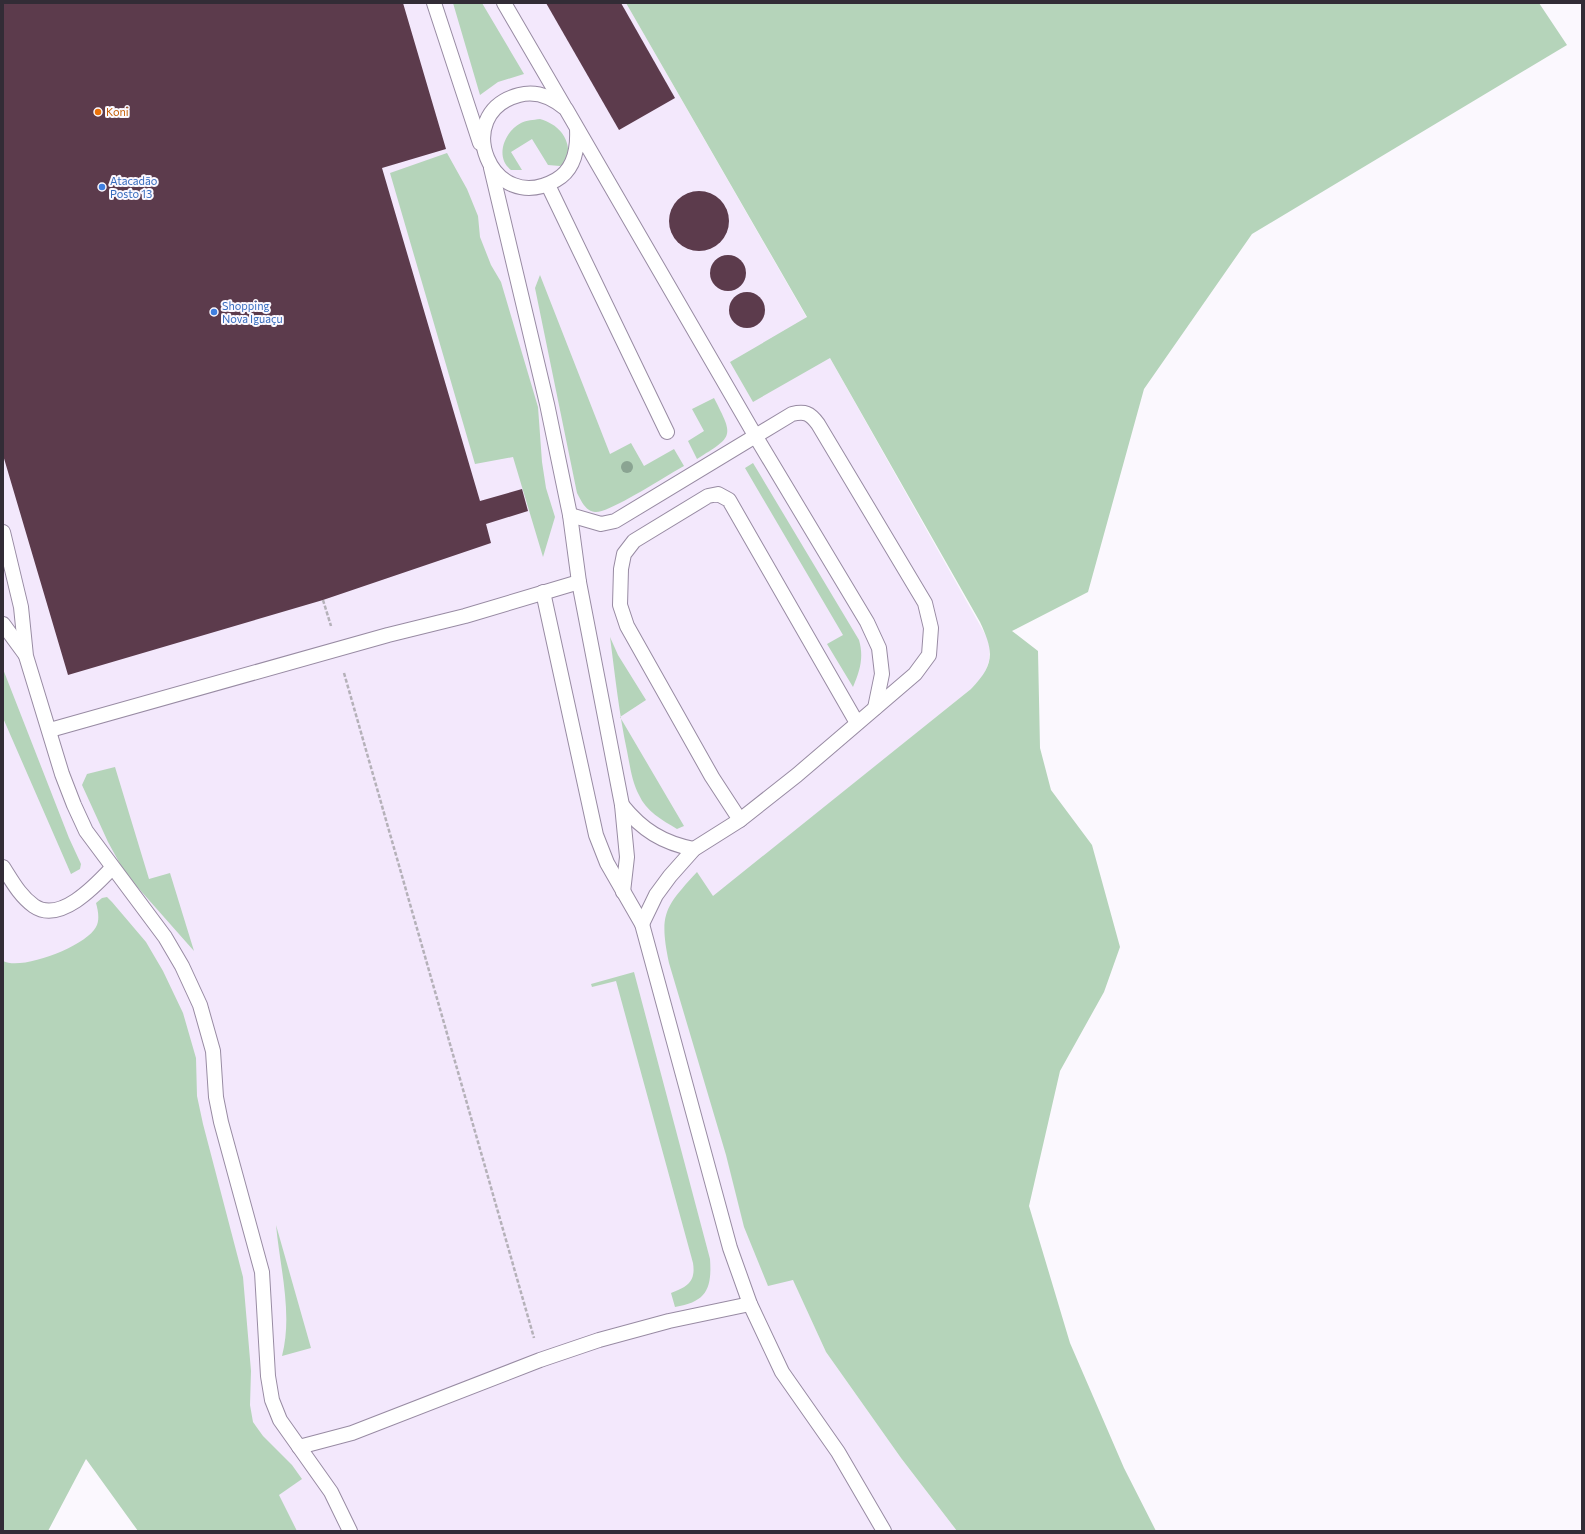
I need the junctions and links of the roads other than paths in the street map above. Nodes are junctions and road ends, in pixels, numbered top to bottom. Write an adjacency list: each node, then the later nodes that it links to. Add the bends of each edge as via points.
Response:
1 (434, 3): 5 (lane)
2 (504, 3): 3 (lane)
3 (566, 109): 4 (lane); 5 (lane, via 542,94 527,93 500,103 484,127 482,142)
4 (576, 130): 6 (lane, via 575,156 559,178); 8 (lane)
5 (488, 162): 6 (lane, via 505,180 522,188); 9 (lane, via 547,404)
6 (548, 184): 7 (lane)
7 (667, 432)
8 (756, 437): 9 (lane, via 615,521 601,524); 15 (lane, via 867,622 879,648 882,674); 15 (lane, via 792,414 802,411 811,414 925,603 931,628 929,655 915,674)
9 (570, 515): 11 (lane)
10 (3, 532): 14 (lane, via 21,607)
11 (579, 582): 12 (lane); 18 (lane)
12 (543, 592): 17 (lane, via 465,616 337,649); 23 (lane, via 596,835 607,863)
13 (3, 624): 14 (lane)
14 (26, 656): 17 (lane)
15 (875, 708): 16 (lane)
16 (857, 723): 19 (lane); 19 (lane, via 729,500 718,494 708,496 634,541 624,554 621,569 620,605 627,626 712,777)
17 (50, 730): 22 (lane, via 74,805 86,831)
18 (622, 805): 20 (lane, via 646,830 672,843); 23 (lane, via 627,857)
19 (740, 820): 20 (lane)
20 (694, 849): 24 (lane, via 656,894)
21 (3, 867): 22 (lane, via 18,891 35,907 54,911 73,903 92,889)
22 (112, 868): 26 (lane, via 165,937 200,1005 213,1052 216,1097 221,1122 262,1272 268,1376 272,1400 280,1420)
23 (623, 892): 24 (lane)
24 (642, 924): 25 (lane, via 730,1248)
25 (750, 1304): 26 (lane, via 669,1321 599,1340 540,1360 352,1433); 28 (lane, via 782,1372 838,1452)
26 (299, 1447): 27 (lane, via 331,1492)
27 (350, 1531)
28 (884, 1531)

